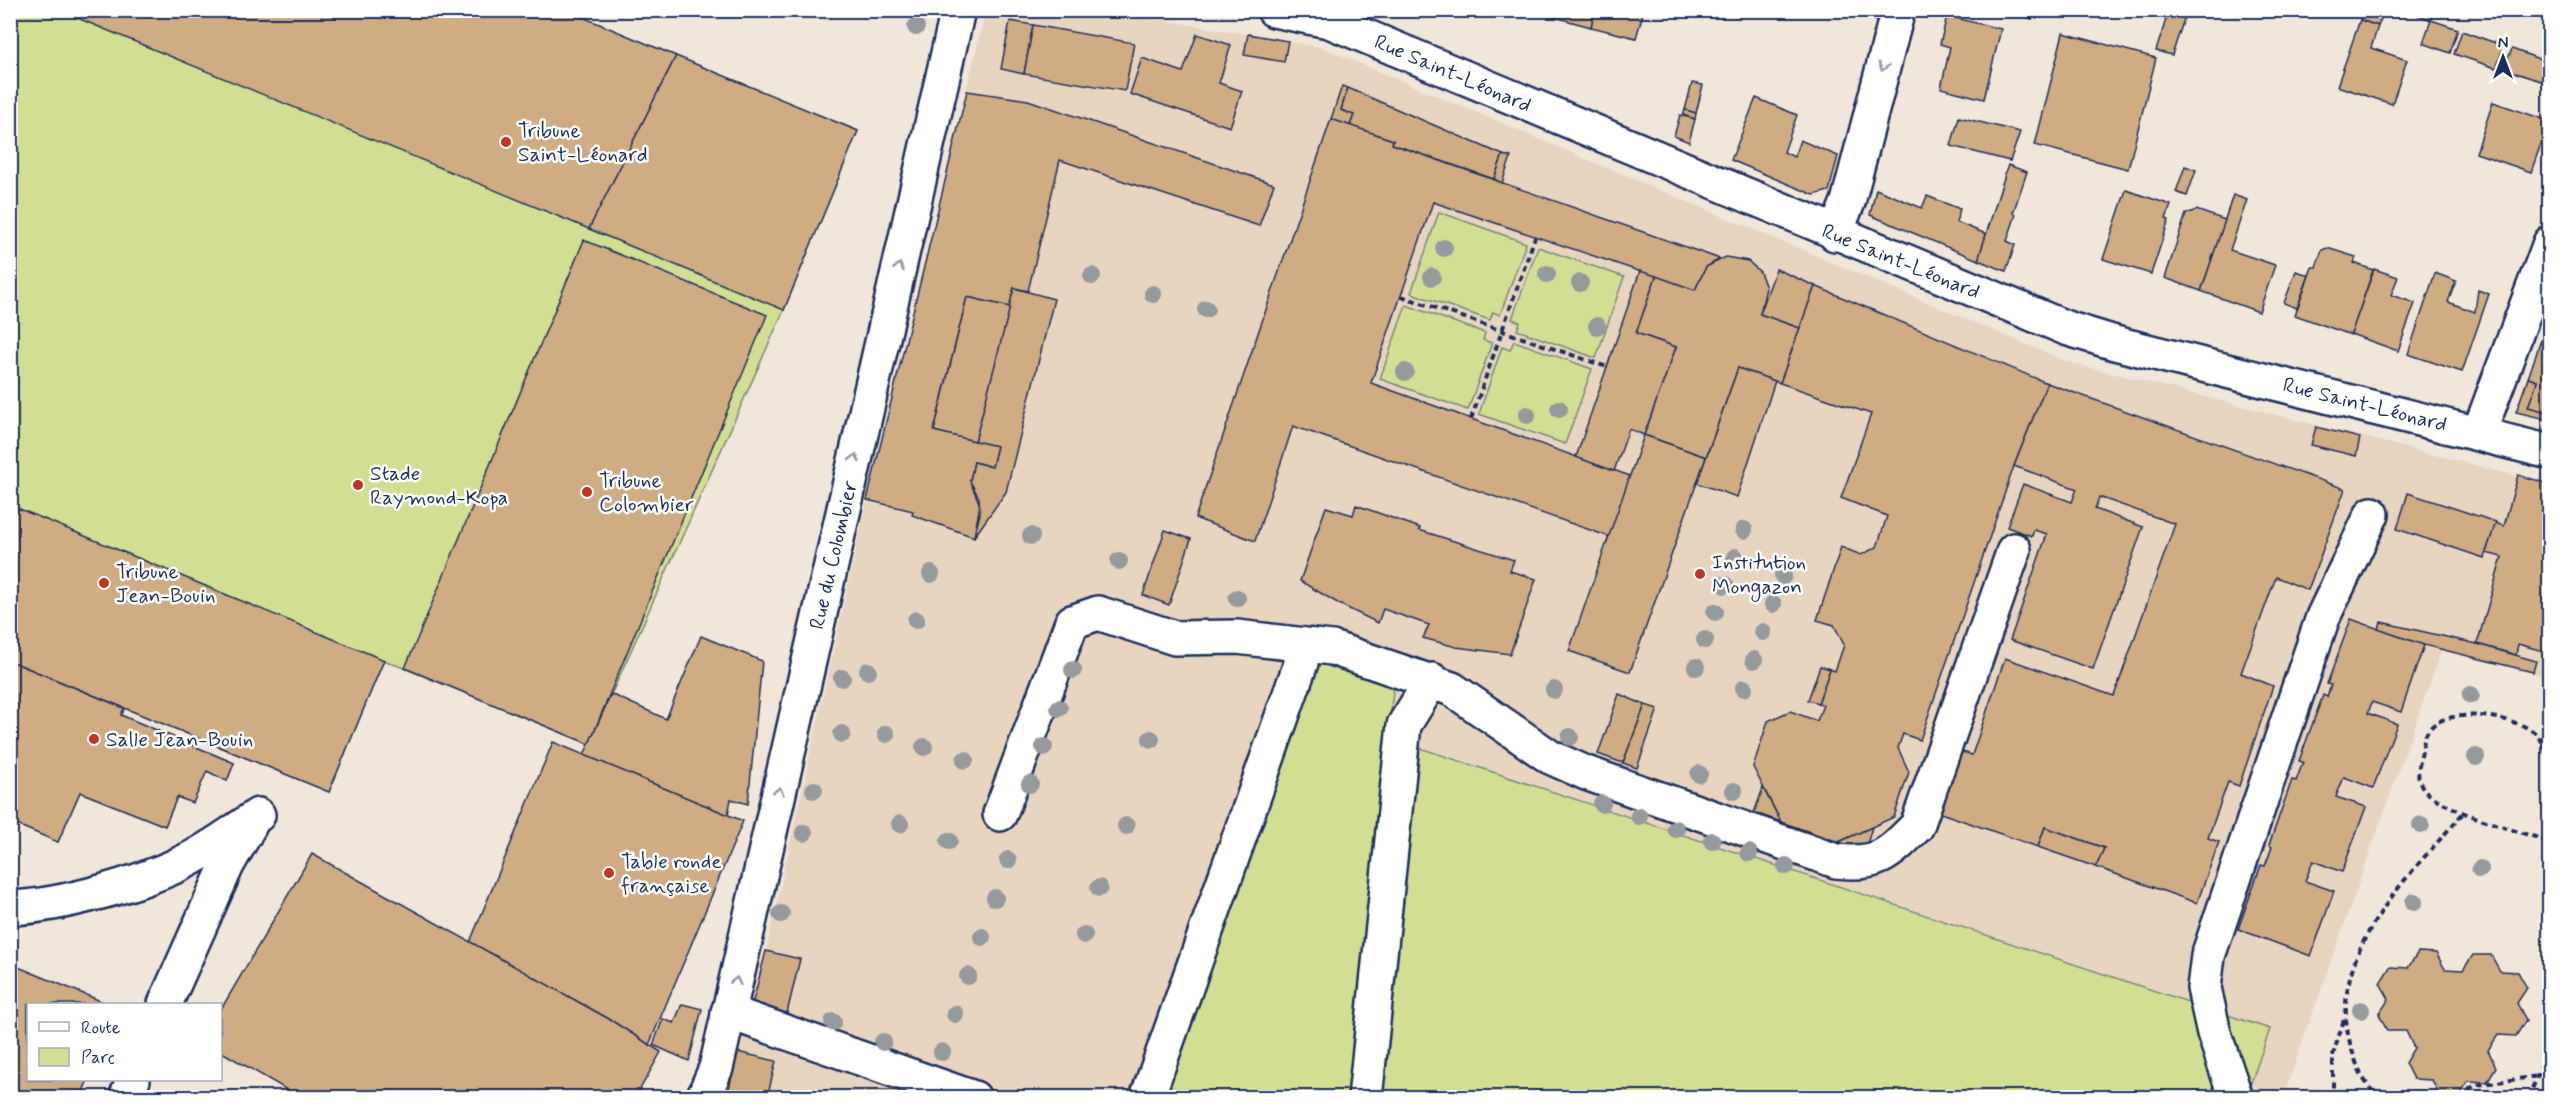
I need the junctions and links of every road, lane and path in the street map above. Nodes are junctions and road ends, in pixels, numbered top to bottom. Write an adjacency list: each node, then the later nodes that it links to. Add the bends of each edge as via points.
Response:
1 (958, 10): 23 (street, Rue du Colombier, one-way to 1)
2 (1274, 10): 4 (street, Rue Saint-Léonard, via 1329,21)
3 (1898, 10): 4 (street, one-way to 4, via 1848,202)
4 (1835, 234): 11 (street, Rue Saint-Léonard, via 2089,336)
5 (1534, 237): 8 (path)
6 (2550, 243): 11 (street)
7 (1401, 296): 8 (path)
8 (1502, 331): 9 (path); 10 (path)
9 (1607, 367)
10 (1471, 419)
11 (2479, 433): 12 (street, Rue Saint-Léonard)
12 (2550, 452)
13 (2372, 514): 33 (street, via 2323,617 2208,956 2204,988)
14 (2014, 550): 16 (street, via 1917,826 1881,857 1862,864 1836,861 1577,769 1550,757 1493,715)
15 (1303, 645): 16 (street, via 1332,648); 19 (street, via 1237,637 1175,638 1098,613 1072,622); 31 (street, via 1301,663)
16 (1432, 680): 32 (street, via 1404,725 1381,985)
17 (2550, 761): 18 (path, via 2536,734 2521,724 2467,714 2445,719 2428,731 2419,780 2431,796)
18 (2464, 812): 20 (path); 24 (path, via 2397,890 2360,946 2347,987)
19 (1000, 814)
20 (2550, 842)
21 (10, 908): 22 (street, via 109,890 154,874 186,861 258,815 227,865)
22 (166, 1003)
23 (728, 1012): 29 (street, Rue du Colombier, via 716,1068); 30 (street)
24 (2345, 1015): 34 (path, via 2333,1055); 35 (path, via 2356,1062)
25 (2550, 1048): 26 (path)
26 (2539, 1076): 36 (path, via 2476,1085); 37 (path)
27 (134, 1081): 28 (street)
28 (126, 1098)
29 (703, 1098)
30 (974, 1098)
31 (1147, 1098)
32 (1365, 1098)
33 (2236, 1098)
34 (2332, 1098)
35 (2382, 1098)
36 (2462, 1098)
37 (2528, 1098)

